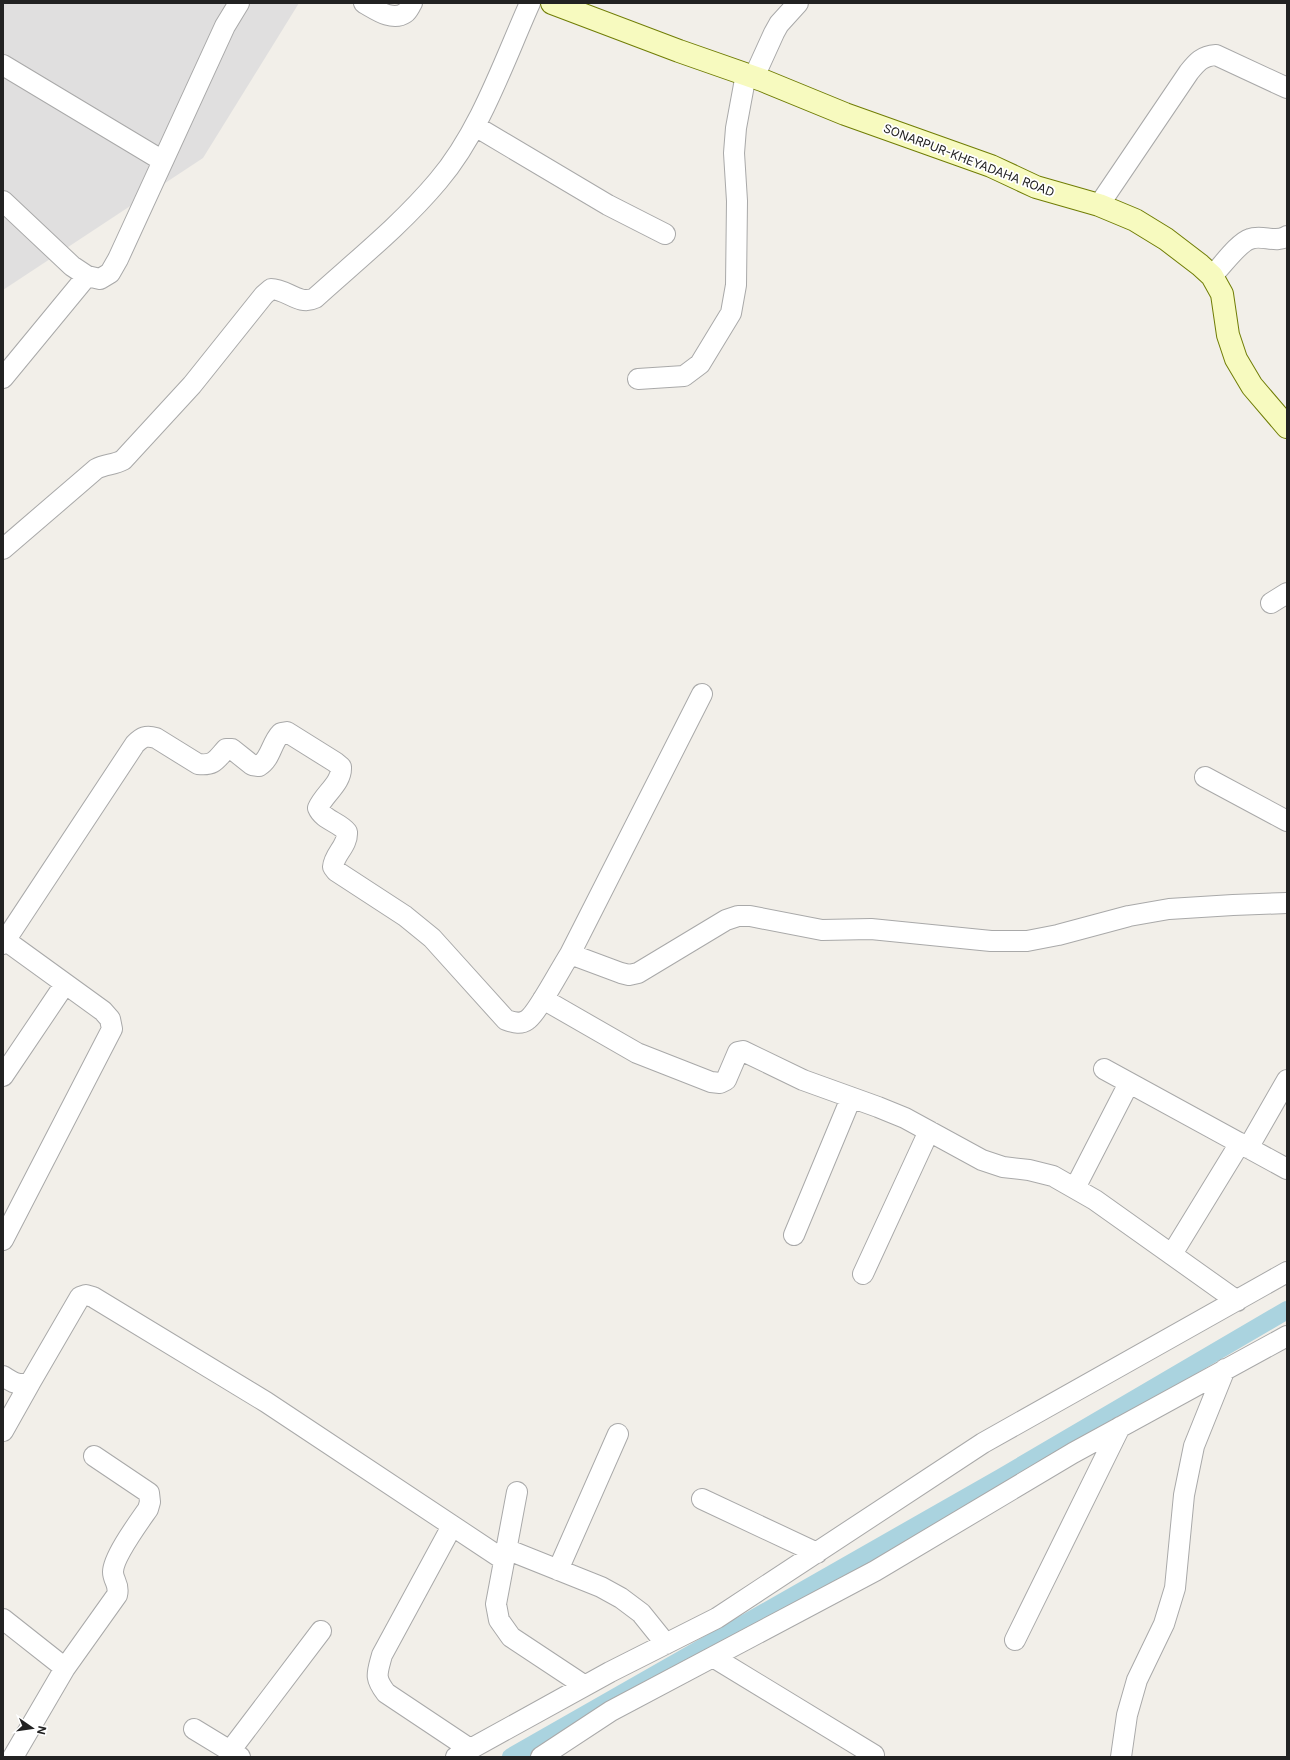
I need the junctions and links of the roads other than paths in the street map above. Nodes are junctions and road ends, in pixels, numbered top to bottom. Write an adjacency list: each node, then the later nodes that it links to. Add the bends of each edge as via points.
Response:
1 (239, 3): 11 (street, via 225,26)
2 (364, 3): 3 (street, via 384,14 397,16 405,13)
3 (412, 3)
4 (530, 3): 10 (street)
5 (552, 3): 8 (main road, SONARPUR-KHEYADAHA ROAD)
6 (798, 3): 8 (street, via 779,24)
7 (3, 65): 11 (street)
8 (750, 76): 13 (main road, SONARPUR-KHEYADAHA ROAD, via 845,114 991,166 1036,187); 19 (street, via 736,128 736,285 731,314 700,364 684,376)
9 (1287, 88): 13 (street, via 1216,55 1206,56 1189,72)
10 (475, 126): 14 (street, via 608,205); 21 (street, via 439,180 419,202 315,298 308,302 300,301 279,289 271,289 192,385 123,460 118,464 96,469)
11 (163, 161): 16 (street, via 110,273 100,279)
12 (3, 201): 16 (street, via 72,266)
13 (1099, 205): 17 (main road, SONARPUR-KHEYADAHA ROAD, via 1135,220 1166,239)
14 (665, 234)
15 (1287, 236): 17 (street, via 1284,239 1251,238 1244,242)
16 (87, 276): 18 (street)
17 (1212, 276): 20 (main road, SONARPUR-KHEYADAHA ROAD, via 1222,294 1228,335 1236,359 1252,386)
18 (3, 378)
19 (638, 379)
20 (1287, 427)
21 (3, 549)
22 (702, 694): 27 (street)
23 (1205, 777): 24 (street)
24 (1287, 821)
25 (1287, 903): 27 (street, via 1169,909 1129,916 1028,941 991,941 871,929 822,930 738,916 726,920 638,973 621,973)
26 (4, 942): 28 (street); 29 (street, via 135,744 143,737 156,738 198,764 212,764 226,749 232,749 252,765 259,766 264,763 276,737 286,732 341,767 339,778 318,808 320,813 347,832 346,843 333,861 336,871 419,926 506,1020 517,1023 528,1020)
27 (570, 954): 29 (street)
28 (65, 984): 31 (street); 40 (street, via 103,1012 110,1020 112,1029)
29 (543, 999): 34 (street, via 637,1053 711,1082 720,1083 726,1080 738,1052 743,1051 803,1080)
30 (1104, 1069): 33 (street)
31 (3, 1076)
32 (1287, 1080): 36 (street)
33 (1129, 1083): 36 (street); 38 (street)
34 (851, 1098): 35 (street, via 887,1110); 39 (street)
35 (929, 1131): 38 (street, via 982,1160 1003,1167 1053,1176); 43 (street)
36 (1244, 1145): 37 (street); 41 (street)
37 (1287, 1169)
38 (1075, 1188): 41 (street)
39 (794, 1235)
40 (3, 1240)
41 (1172, 1254): 44 (street)
42 (1287, 1272): 44 (street)
43 (863, 1274)
44 (1237, 1301): 56 (street, via 983,1443)
45 (1287, 1336): 46 (street)
46 (1225, 1369): 49 (street); 72 (street, via 1194,1446 1184,1495 1175,1588 1164,1624 1138,1680 1127,1715)
47 (3, 1376): 48 (street, via 14,1383)
48 (30, 1383): 50 (street); 55 (street, via 80,1298 86,1295 93,1297 266,1402)
49 (1120, 1427): 61 (street); 63 (street, via 875,1571)
50 (3, 1431)
51 (618, 1434): 58 (street)
52 (94, 1456): 64 (street, via 143,1488 149,1494 150,1502 114,1562 113,1573 119,1588 117,1596)
53 (518, 1492): 57 (street)
54 (702, 1499): 56 (street)
55 (452, 1526): 57 (street); 67 (street, via 382,1656 377,1682 386,1693)
56 (817, 1553): 62 (street, via 717,1618)
57 (505, 1555): 58 (street); 65 (street, via 496,1604 499,1620 510,1637)
58 (558, 1570): 62 (street, via 602,1587 621,1598 641,1613)
59 (3, 1620): 64 (street)
60 (321, 1631): 68 (street)
61 (1015, 1640)
62 (666, 1644): 65 (street)
63 (713, 1657): 69 (street); 71 (street, via 611,1711)
64 (65, 1668): 70 (street)
65 (585, 1686): 67 (street)
66 (194, 1728): 68 (street)
67 (463, 1753)
68 (235, 1754)
69 (874, 1755)
70 (13, 1757)
71 (541, 1757)
72 (1121, 1757)

